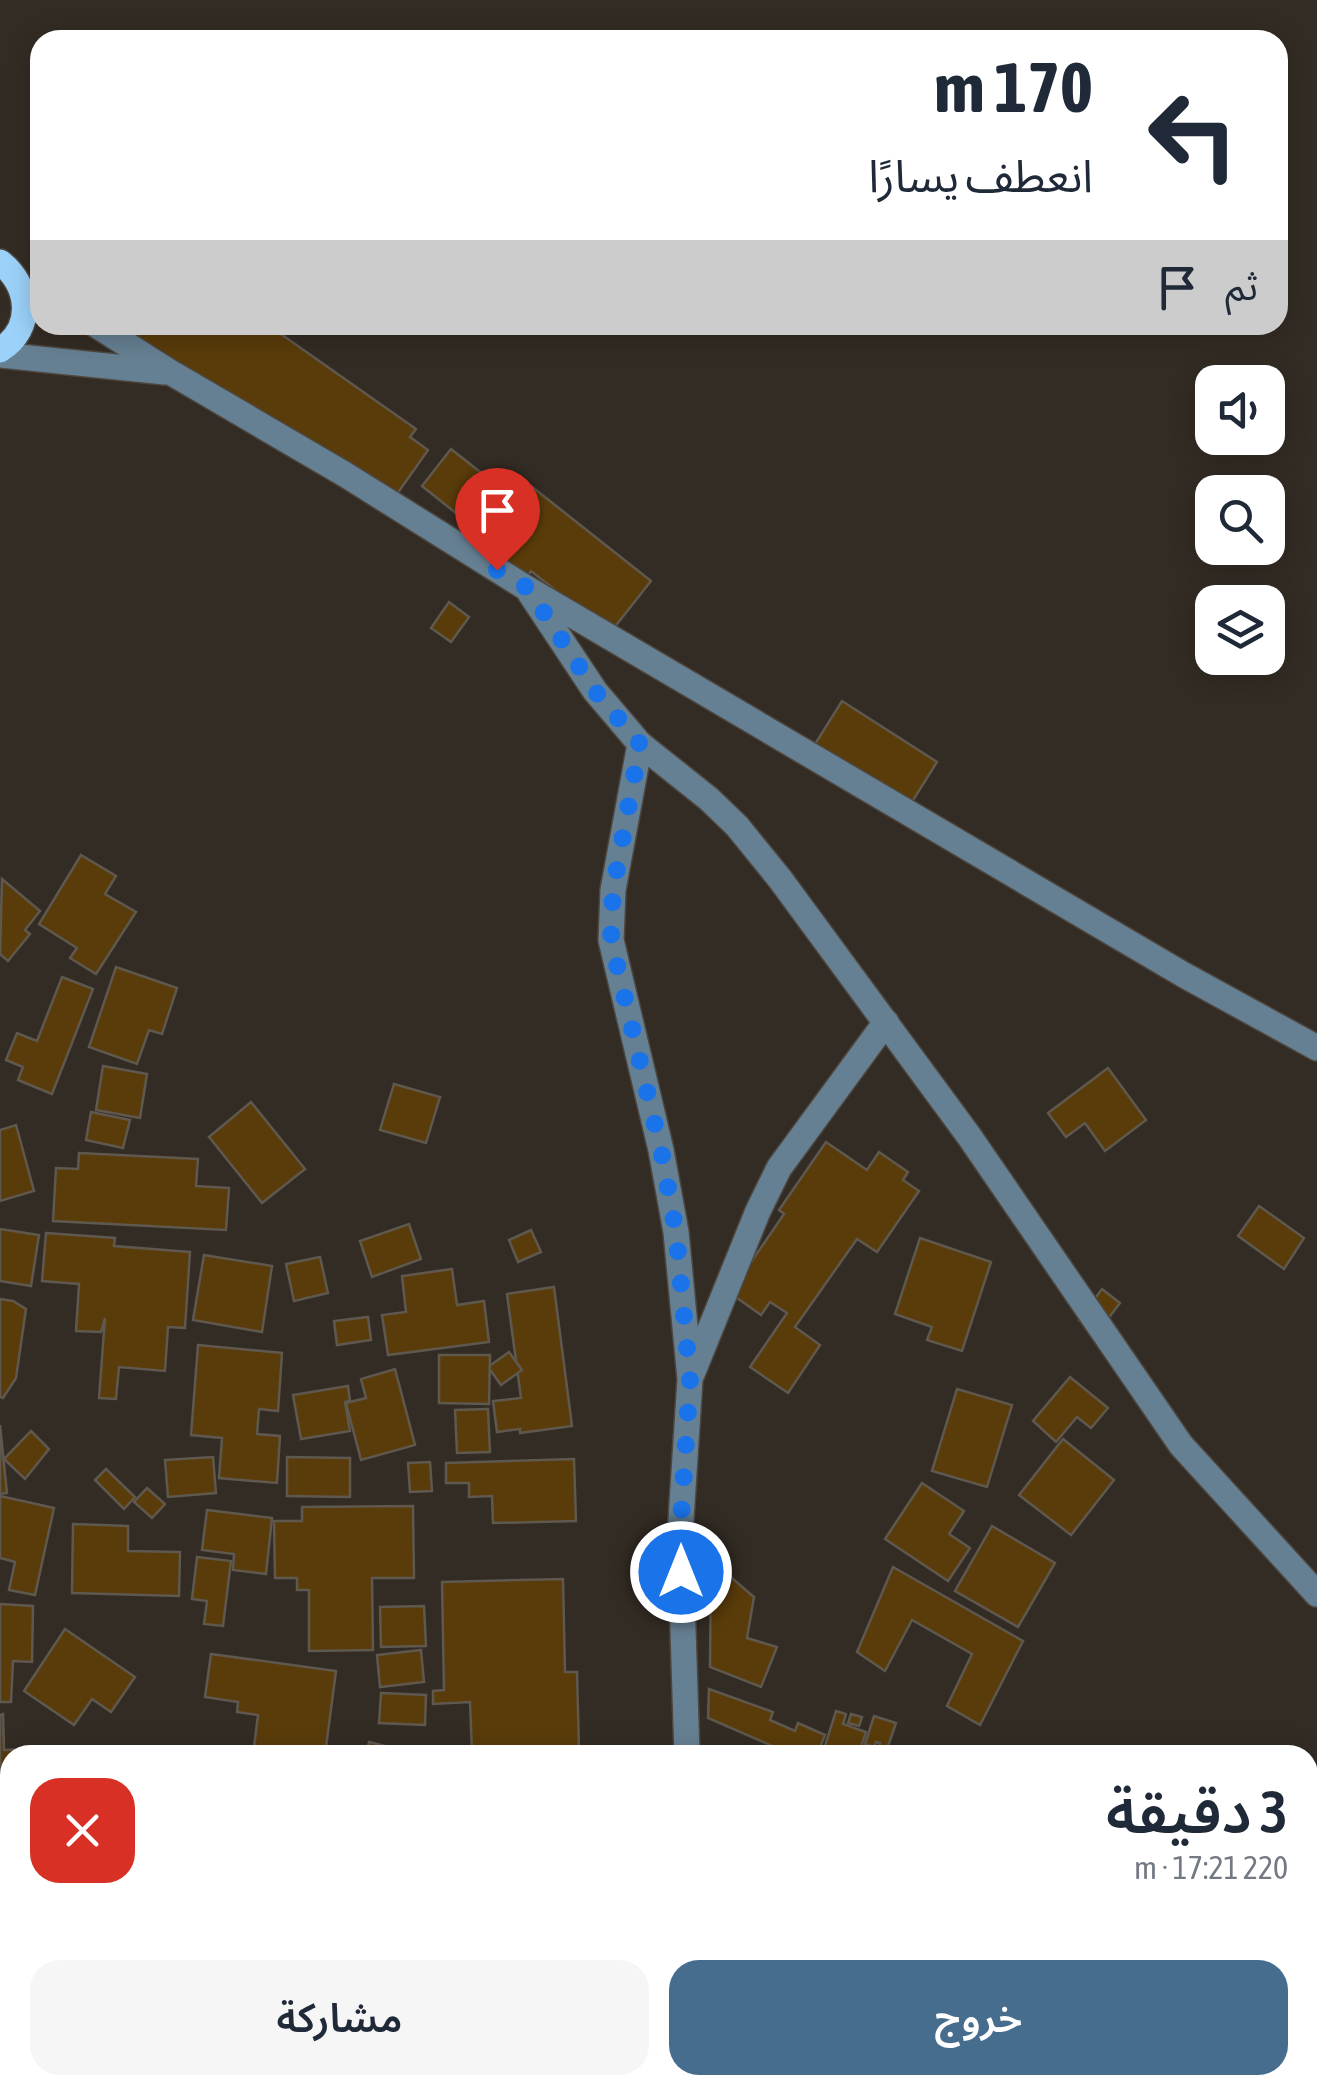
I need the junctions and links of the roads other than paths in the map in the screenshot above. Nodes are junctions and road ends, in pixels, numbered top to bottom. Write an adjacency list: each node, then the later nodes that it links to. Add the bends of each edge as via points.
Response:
1 (7, 267): 2 (street); 4 (main road, via 22,287 24,319)
2 (30, 283)
3 (112, 335): 5 (street)
4 (0, 353): 5 (street)
5 (170, 372): 6 (street)
6 (528, 588): 7 (street, via 584,676); 9 (street)
7 (640, 744): 8 (street, via 737,826); 10 (street, via 613,890 611,940 676,1232)
8 (886, 1022): 10 (street, via 779,1168); 11 (street, via 1182,1445)
9 (1317, 1048)
10 (690, 1379): 12 (street, via 680,1535)
11 (1317, 1594)
12 (686, 1745)

